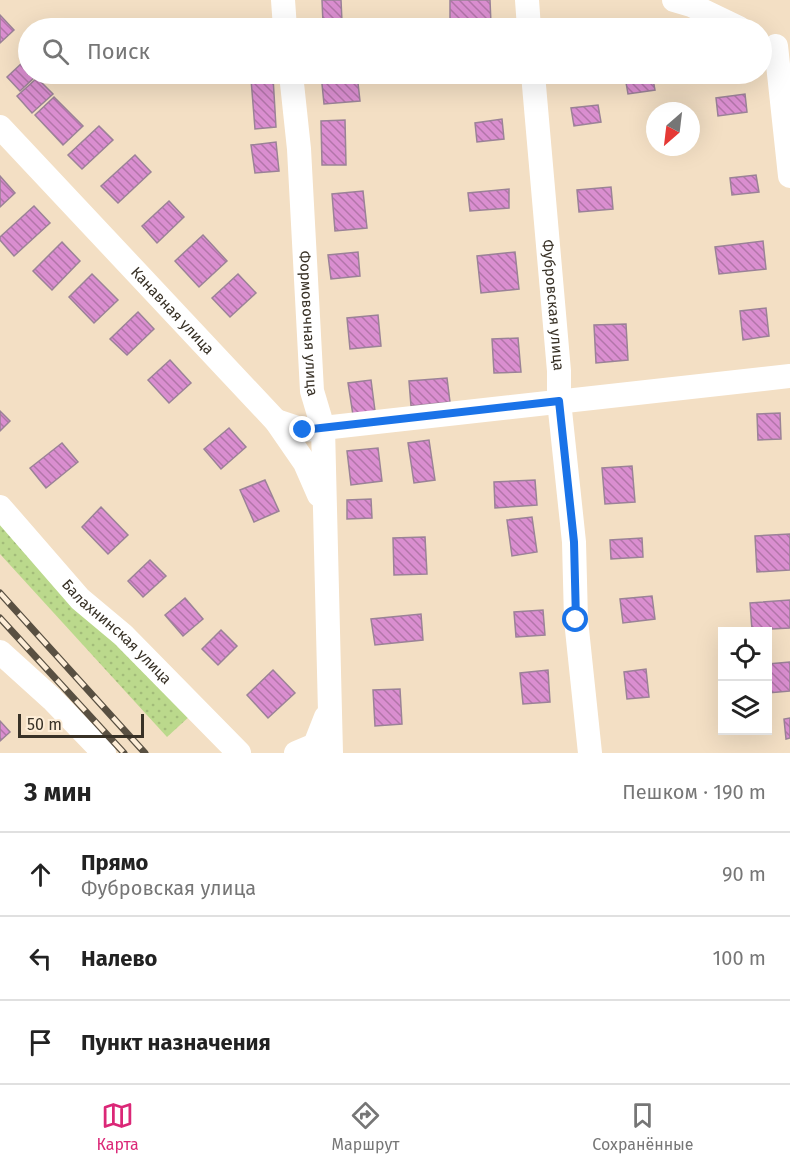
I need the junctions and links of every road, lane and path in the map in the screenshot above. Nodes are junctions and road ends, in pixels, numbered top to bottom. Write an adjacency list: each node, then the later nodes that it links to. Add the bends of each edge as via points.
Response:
1 (284, 0): 4 (street)
2 (527, 0): 5 (street)
3 (674, 0): 6 (street)
4 (285, 18)
5 (528, 18)
6 (718, 18)
7 (776, 43): 11 (street)
8 (292, 84): 15 (street, Формовочная улица, via 305,229 312,391)
9 (534, 84): 13 (street, Фубровская улица)
10 (0, 127): 14 (street, Канавная улица)
11 (790, 176)
12 (790, 376): 13 (street)
13 (559, 401): 15 (street); 24 (street, Фубровская улица)
14 (276, 421): 15 (street, via 303,430); 17 (street, Канавная улица, via 306,463)
15 (323, 428): 17 (street, Формовочная улица)
16 (0, 507): 21 (street, Балахнинская улица, via 80,599 123,634)
17 (325, 508): 19 (street, Формовочная улица)
18 (0, 652): 20 (street)
19 (328, 712): 22 (street, via 315,745); 23 (street, Формовочная улица)
20 (104, 753)
21 (239, 753)
22 (296, 753)
23 (331, 753)
24 (590, 753)

